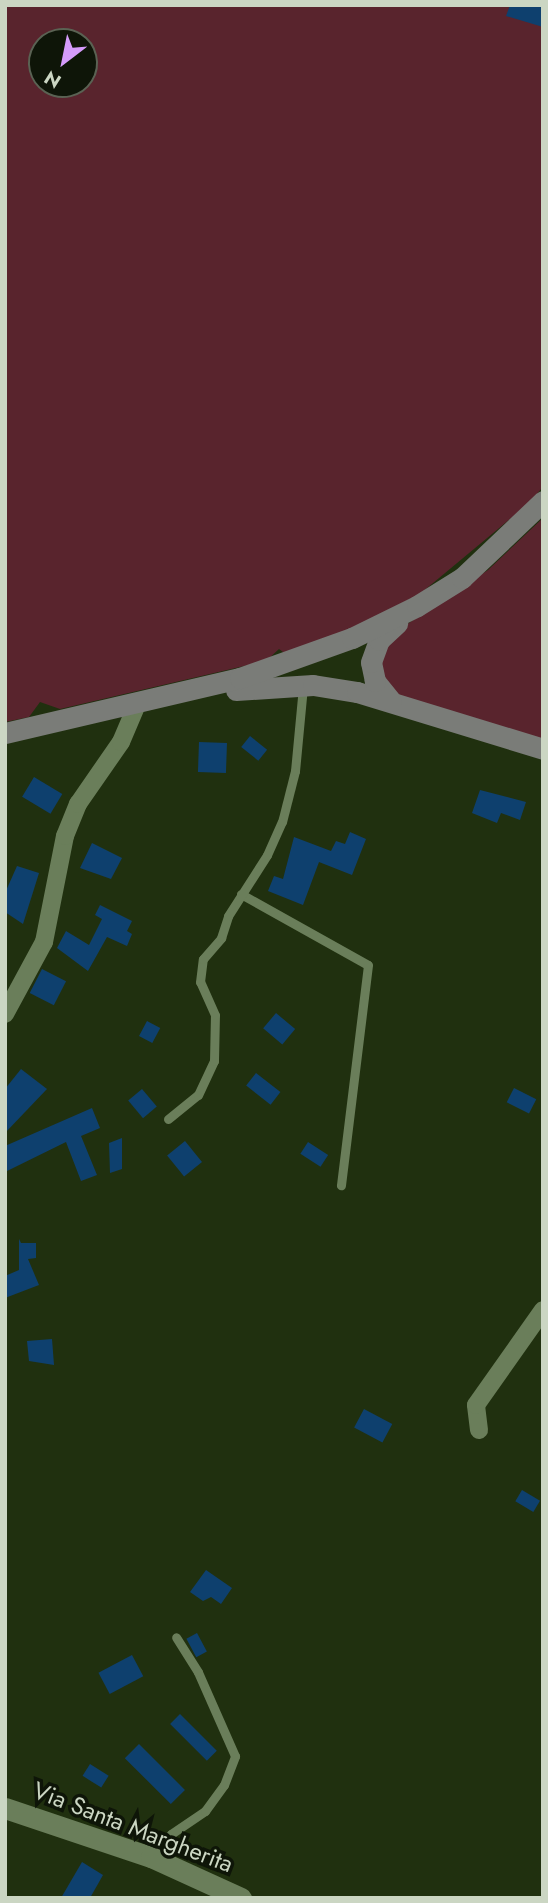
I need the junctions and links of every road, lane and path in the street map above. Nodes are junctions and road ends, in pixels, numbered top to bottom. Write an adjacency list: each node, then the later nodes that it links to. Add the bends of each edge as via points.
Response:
1 (543, 500): 2 (main road, via 462,578)
2 (417, 606): 3 (main road); 6 (main road, via 374,650 372,672)
3 (286, 663): 4 (lane); 5 (main road)
4 (296, 685): 5 (main road); 6 (main road); 7 (lane); 7 (lane)
5 (144, 701): 8 (main road); 11 (street, via 78,804 65,836 44,942)
6 (391, 701): 9 (main road)
7 (299, 711): 10 (lane, via 295,771 282,822)
8 (5, 733)
9 (543, 749)
10 (241, 894): 12 (lane, via 221,938 203,958 200,974 215,1015 214,1061 198,1095); 13 (lane, via 368,965)
11 (7, 1007)
12 (168, 1119)
13 (341, 1185)
14 (543, 1310): 15 (street, via 476,1405)
15 (479, 1430)
16 (176, 1637): 18 (lane, via 198,1672 235,1756 224,1785 205,1811 171,1834)
17 (5, 1808): 18 (street, Via Santa Margherita)
18 (151, 1857): 19 (street, Via Santa Margherita)
19 (241, 1898)

